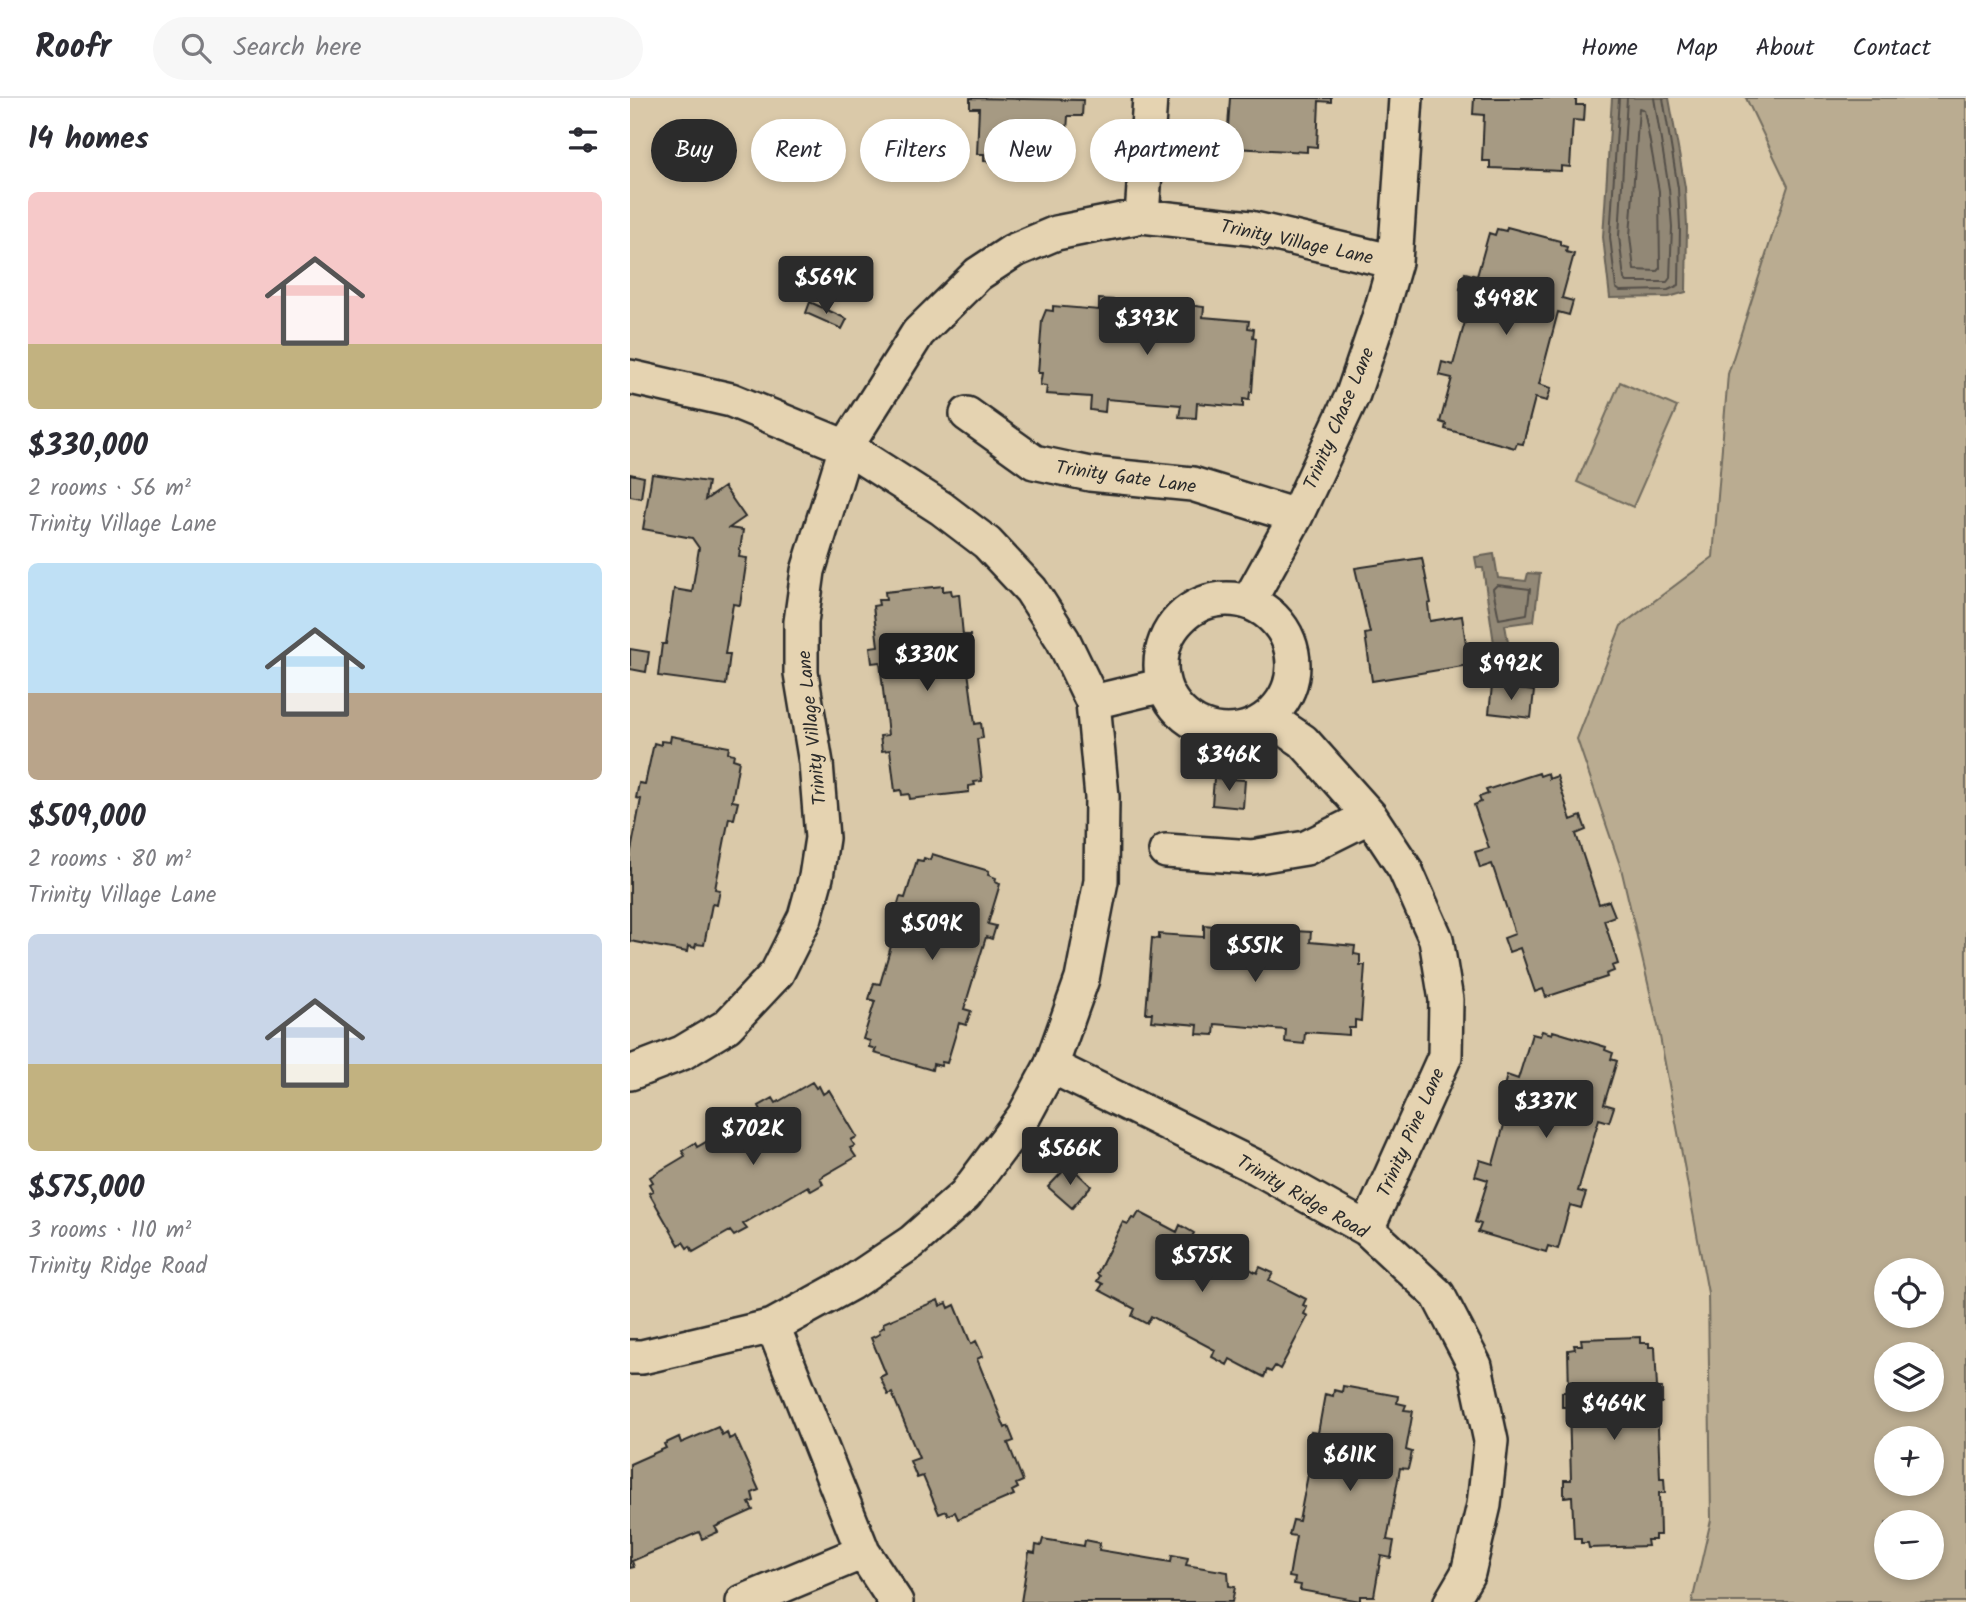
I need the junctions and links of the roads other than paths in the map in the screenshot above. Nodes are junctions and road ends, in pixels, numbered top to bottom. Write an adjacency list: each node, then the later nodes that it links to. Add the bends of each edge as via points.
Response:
1 (1150, 98): 3 (street)
2 (1406, 98): 4 (street, Trinity Chase Lane)
3 (1142, 216): 4 (street, Trinity Village Lane, via 1250,228); 7 (street, Trinity Village Lane, via 1056,233 1013,251 978,274 918,334)
4 (1395, 262): 8 (street, Trinity Chase Lane, via 1353,394)
5 (630, 377): 7 (street, via 731,400)
6 (967, 414): 8 (street, Trinity Gate Lane, via 1034,462 1090,474 1192,484)
7 (846, 447): 11 (street, via 987,543 1031,590 1063,640); 16 (street, Trinity Village Lane, via 808,572 801,622 802,673 822,838 805,918 777,973 727,1026 682,1053)
8 (1296, 516): 9 (street, Trinity Chase Lane)
9 (1249, 601): 10 (street, via 1208,601 1174,624 1164,643); 12 (street, via 1282,625 1291,644 1291,684 1283,703)
10 (1164, 685): 11 (street); 12 (street, via 1173,704 1208,729 1229,732)
11 (1093, 702): 15 (street, via 1102,797 1101,881 1082,979)
12 (1269, 718): 13 (street, Trinity Pine Lane, via 1303,741)
13 (1370, 817): 14 (street, via 1306,848 1279,853 1252,857); 17 (street, Trinity Pine Lane, via 1405,869 1436,939 1446,1000 1445,1056)
14 (1166, 851)
15 (1051, 1066): 17 (street, Trinity Ridge Road, via 1258,1168); 18 (street, via 1024,1116 965,1195 912,1242)
16 (630, 1073)
17 (1367, 1229): 23 (street, Trinity Ridge Road, via 1438,1295 1475,1366 1491,1441 1484,1505 1468,1573)
18 (774, 1326): 19 (street); 20 (street)
19 (630, 1357)
20 (863, 1552): 21 (street); 22 (street)
21 (743, 1602)
22 (896, 1602)
23 (1451, 1602)

